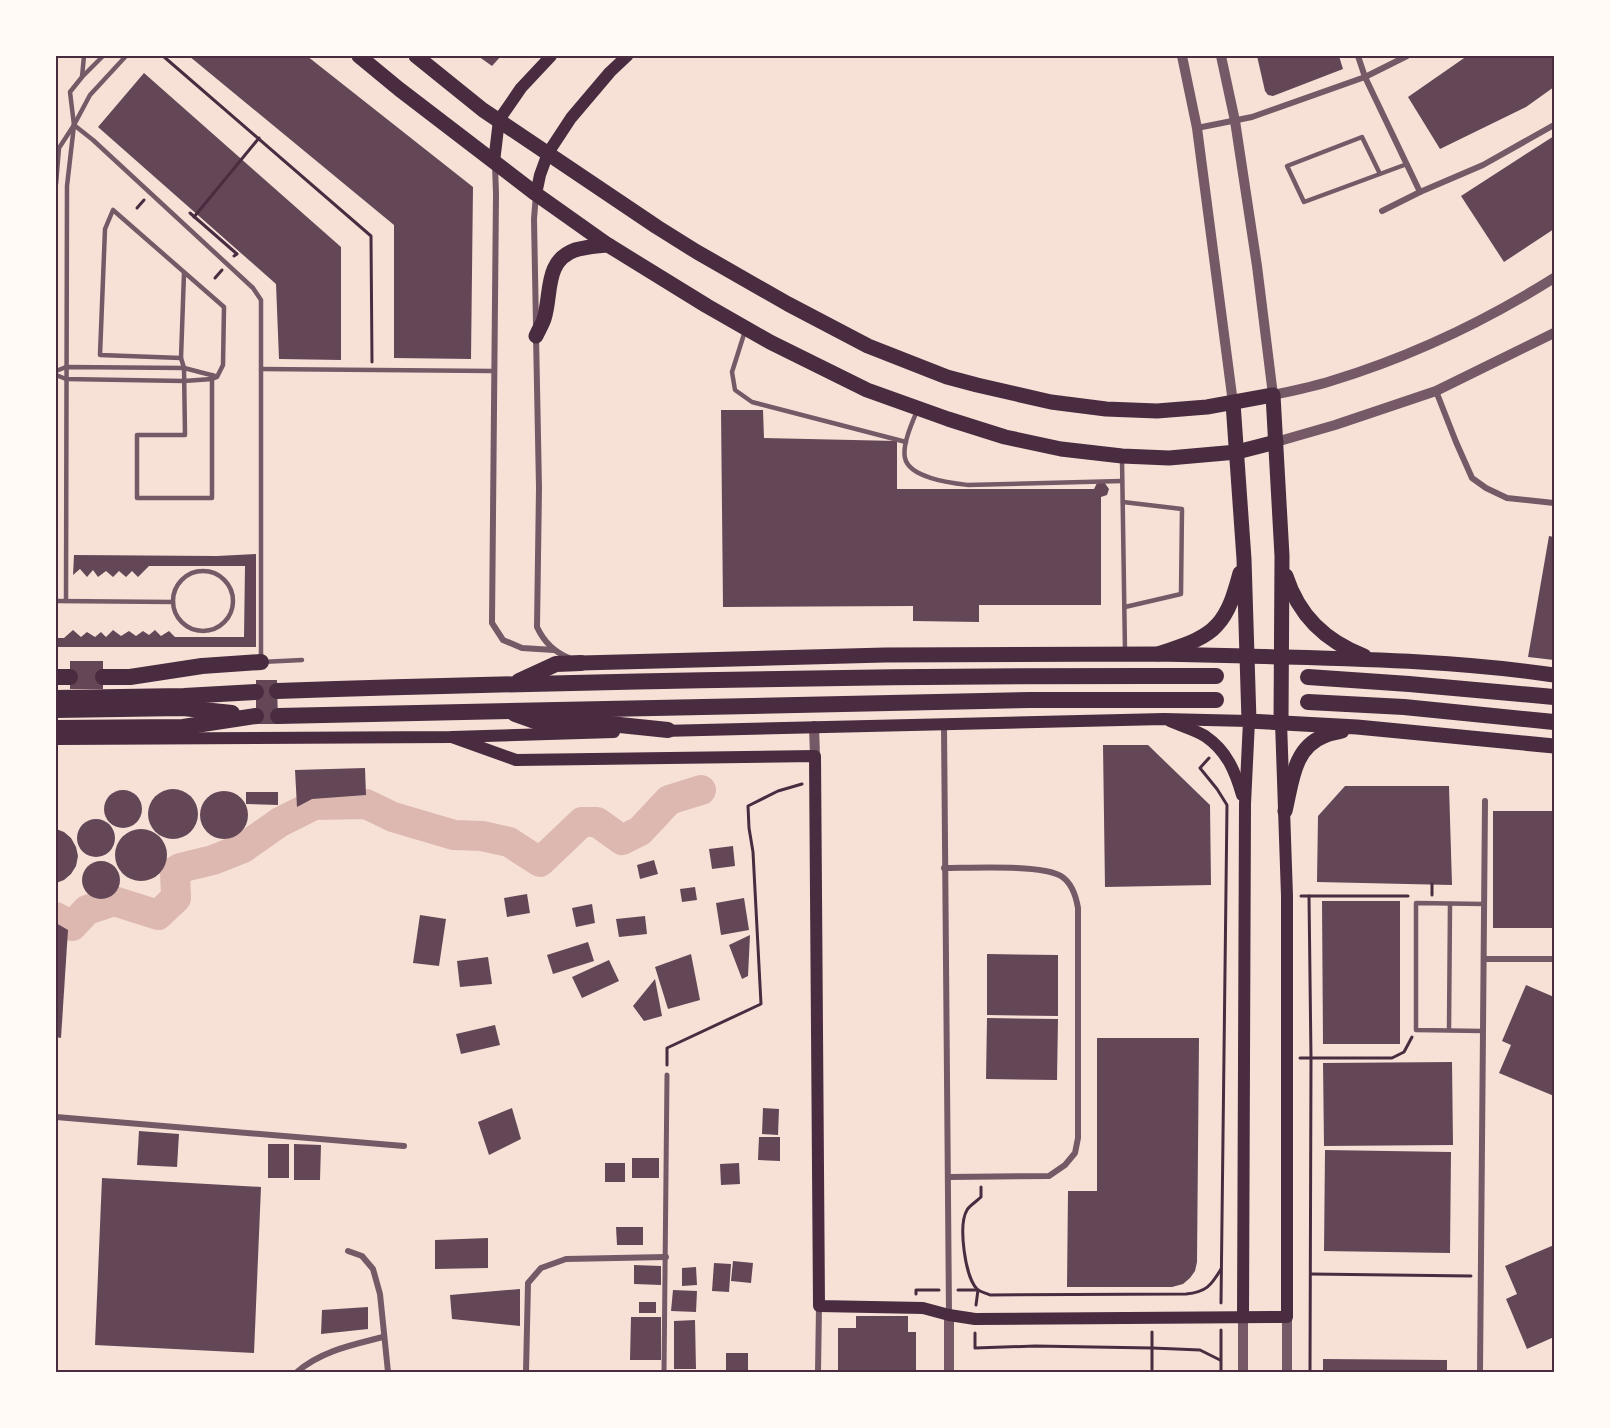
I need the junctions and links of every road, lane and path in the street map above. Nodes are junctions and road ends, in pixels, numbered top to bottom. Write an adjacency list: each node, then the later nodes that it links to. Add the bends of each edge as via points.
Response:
1 (84, 56): 13 (lane)
2 (103, 56): 13 (lane)
3 (126, 56): 17 (lane, via 90,95)
4 (163, 56): 20 (path)
5 (359, 56): 22 (main road)
6 (416, 56): 15 (main road)
7 (551, 56): 15 (main road, via 521,88)
8 (627, 56): 21 (main road, via 578,110)
9 (1182, 56): 19 (street)
10 (1221, 56): 16 (street)
11 (1358, 56): 14 (street)
12 (1407, 56): 14 (street)
13 (82, 77): 17 (lane, via 70,92)
14 (1365, 77): 16 (street); 23 (street)
15 (499, 120): 21 (main road); 22 (main road)
16 (1235, 121): 19 (street); 47 (street)
17 (74, 125): 25 (lane, via 59,148); 37 (lane, via 67,186); 39 (lane, via 253,288 261,300)
18 (1554, 125): 26 (street, via 1483,165)
19 (1197, 128): 48 (street)
20 (259, 138): 29 (path); 40 (path, via 371,236)
21 (548, 153): 27 (main road); 48 (main road, via 687,246 778,298 868,346 947,377 1050,402 1106,409 1157,411)
22 (495, 162): 27 (main road); 41 (street)
23 (1407, 164): 24 (lane); 26 (street)
24 (1380, 174): 24 (lane, via 1304,202 1287,166 1362,136)
25 (56, 184)
26 (1420, 192): 28 (street)
27 (536, 194): 30 (main road); 35 (street)
28 (1382, 211)
29 (194, 217)
30 (608, 245): 33 (main road); 35 (main road, via 574,250 553,269 544,318)
31 (184, 273): 36 (lane); 36 (lane, via 113,210 105,229 100,355); 43 (lane, via 224,307 223,365)
32 (1554, 278): 47 (street, via 1480,322 1416,352 1330,382)
33 (746, 329): 49 (main road, via 867,390); 50 (lane, via 732,372 735,390 743,396 752,402)
34 (1554, 333): 46 (street)
35 (536, 336): 63 (street, via 537,627)
36 (181, 358): 38 (lane)
37 (66, 367): 38 (lane); 42 (lane); 44 (lane)
38 (184, 368): 43 (lane); 45 (lane)
39 (261, 369): 40 (lane); 70 (lane)
40 (372, 370): 41 (lane)
41 (493, 371): 63 (street, via 492,623 503,639 522,648)
42 (56, 373): 44 (lane)
43 (214, 377): 45 (lane); 45 (lane, via 212,498 137,498 137,435 185,435)
44 (66, 379): 45 (lane); 60 (lane)
45 (184, 381)
46 (1436, 391): 51 (street); 56 (street, via 1472,478 1507,498)
47 (1273, 395): 48 (main road); 51 (main road)
48 (1233, 403): 52 (main road)
49 (917, 409): 50 (lane); 53 (main road, via 1005,437 1060,449)
50 (906, 442): 54 (lane, via 907,463 927,477 947,482 968,485)
51 (1276, 442): 52 (main road); 57 (main road)
52 (1237, 452): 53 (main road, via 1169,458); 58 (main road)
53 (1122, 456): 54 (lane)
54 (1122, 481): 55 (lane)
55 (1123, 502): 62 (lane); 62 (lane, via 1182,509 1181,594)
56 (1554, 503)
57 (1282, 556): 67 (main road); 68 (main road, via 1289,585 1308,620 1331,640)
58 (1244, 559): 65 (main road, via 1234,595 1217,625 1201,637); 66 (main road)
59 (56, 601): 60 (lane)
60 (66, 601): 61 (lane)
61 (173, 602): 61 (lane, via 180,620 190,628 204,631 222,624 233,600 223,578 205,571 182,579)
62 (1125, 607): 64 (lane)
63 (554, 650): 71 (street)
64 (1125, 654): 65 (main road); 71 (main road, via 863,655)
65 (1158, 654): 66 (main road)
66 (1247, 656): 67 (main road); 88 (main road)
67 (1282, 657): 68 (main road); 89 (main road)
68 (1373, 659): 72 (main road)
69 (302, 660): 70 (lane)
70 (261, 662): 74 (highway)
71 (581, 663): 76 (highway, via 556,664)
72 (1554, 675)
73 (1216, 676): 76 (highway, via 1024,675)
74 (103, 677)
75 (1308, 677): 80 (highway)
76 (511, 685): 77 (highway)
77 (277, 691)
78 (256, 692): 82 (highway)
79 (56, 698): 82 (highway)
80 (1554, 698)
81 (1216, 700): 85 (highway)
82 (184, 702): 84 (highway); 94 (highway, via 256,716 183,727)
83 (1308, 702): 90 (highway)
84 (56, 710)
85 (503, 710): 86 (highway); 95 (highway, via 546,725 610,724)
86 (278, 716)
87 (1164, 718): 88 (main road); 91 (main road); 103 (main road, via 1203,735 1218,747 1235,771)
88 (1249, 722): 89 (main road); 103 (main road)
89 (1281, 722): 93 (main road); 104 (main road)
90 (1554, 722)
91 (944, 724): 92 (main road); 105 (street)
92 (814, 726): 95 (main road); 99 (street)
93 (1357, 727): 98 (main road); 104 (main road, via 1323,736 1306,746 1297,760)
94 (56, 728)
95 (668, 730): 96 (main road)
96 (452, 737): 97 (main road); 99 (main road, via 516,760)
97 (56, 739)
98 (1554, 746)
99 (814, 756): 101 (main road)
100 (1200, 768): 125 (path, via 1227,805)
101 (815, 780): 118 (path, via 778,791 748,806 761,1004 668,1048); 128 (main road)
102 (1485, 801): 110 (street)
103 (1245, 804): 131 (main road)
104 (1285, 811): 106 (main road)
105 (944, 867): 121 (street); 122 (street, via 1046,870 1062,876 1075,892 1078,908 1075,1153 1049,1176)
106 (1287, 896): 107 (path); 116 (main road)
107 (1309, 896): 108 (path); 117 (path)
108 (1409, 896)
109 (1450, 904): 110 (lane); 113 (lane, via 1416,903); 114 (lane)
110 (1484, 904): 111 (street)
111 (1484, 959): 112 (street); 115 (street)
112 (1554, 959)
113 (1416, 1030): 114 (lane); 117 (path, via 1404,1052 1392,1058)
114 (1449, 1030): 115 (lane)
115 (1483, 1031): 127 (street)
116 (1287, 1058): 117 (path); 132 (main road)
117 (1311, 1058): 126 (path)
118 (668, 1075): 124 (street)
119 (56, 1117): 120 (street)
120 (404, 1146)
121 (949, 1177): 122 (street); 129 (street)
122 (981, 1177): 125 (path, via 981,1197 967,1210 964,1222 965,1262 978,1290 990,1295 1198,1293 1205,1290)
123 (348, 1251): 134 (street, via 362,1256 373,1269 380,1294)
124 (666, 1257): 137 (street, via 566,1259 541,1268 528,1282); 138 (street)
125 (1222, 1267): 130 (path)
126 (1311, 1274): 127 (path); 145 (path)
127 (1481, 1276): 146 (street)
128 (819, 1306): 129 (main road, via 923,1308); 139 (street)
129 (949, 1315): 133 (main road, via 975,1319); 140 (street)
130 (1221, 1317): 131 (main road); 133 (main road); 142 (path)
131 (1243, 1317): 132 (main road); 143 (street)
132 (1287, 1317): 144 (street)
133 (1152, 1318): 141 (path)
134 (383, 1337): 135 (street, via 334,1349); 136 (street)
135 (297, 1372)
136 (388, 1372)
137 (526, 1372)
138 (664, 1372)
139 (818, 1372)
140 (949, 1372)
141 (1152, 1372)
142 (1221, 1372)
143 (1243, 1372)
144 (1287, 1372)
145 (1310, 1372)
146 (1480, 1372)

